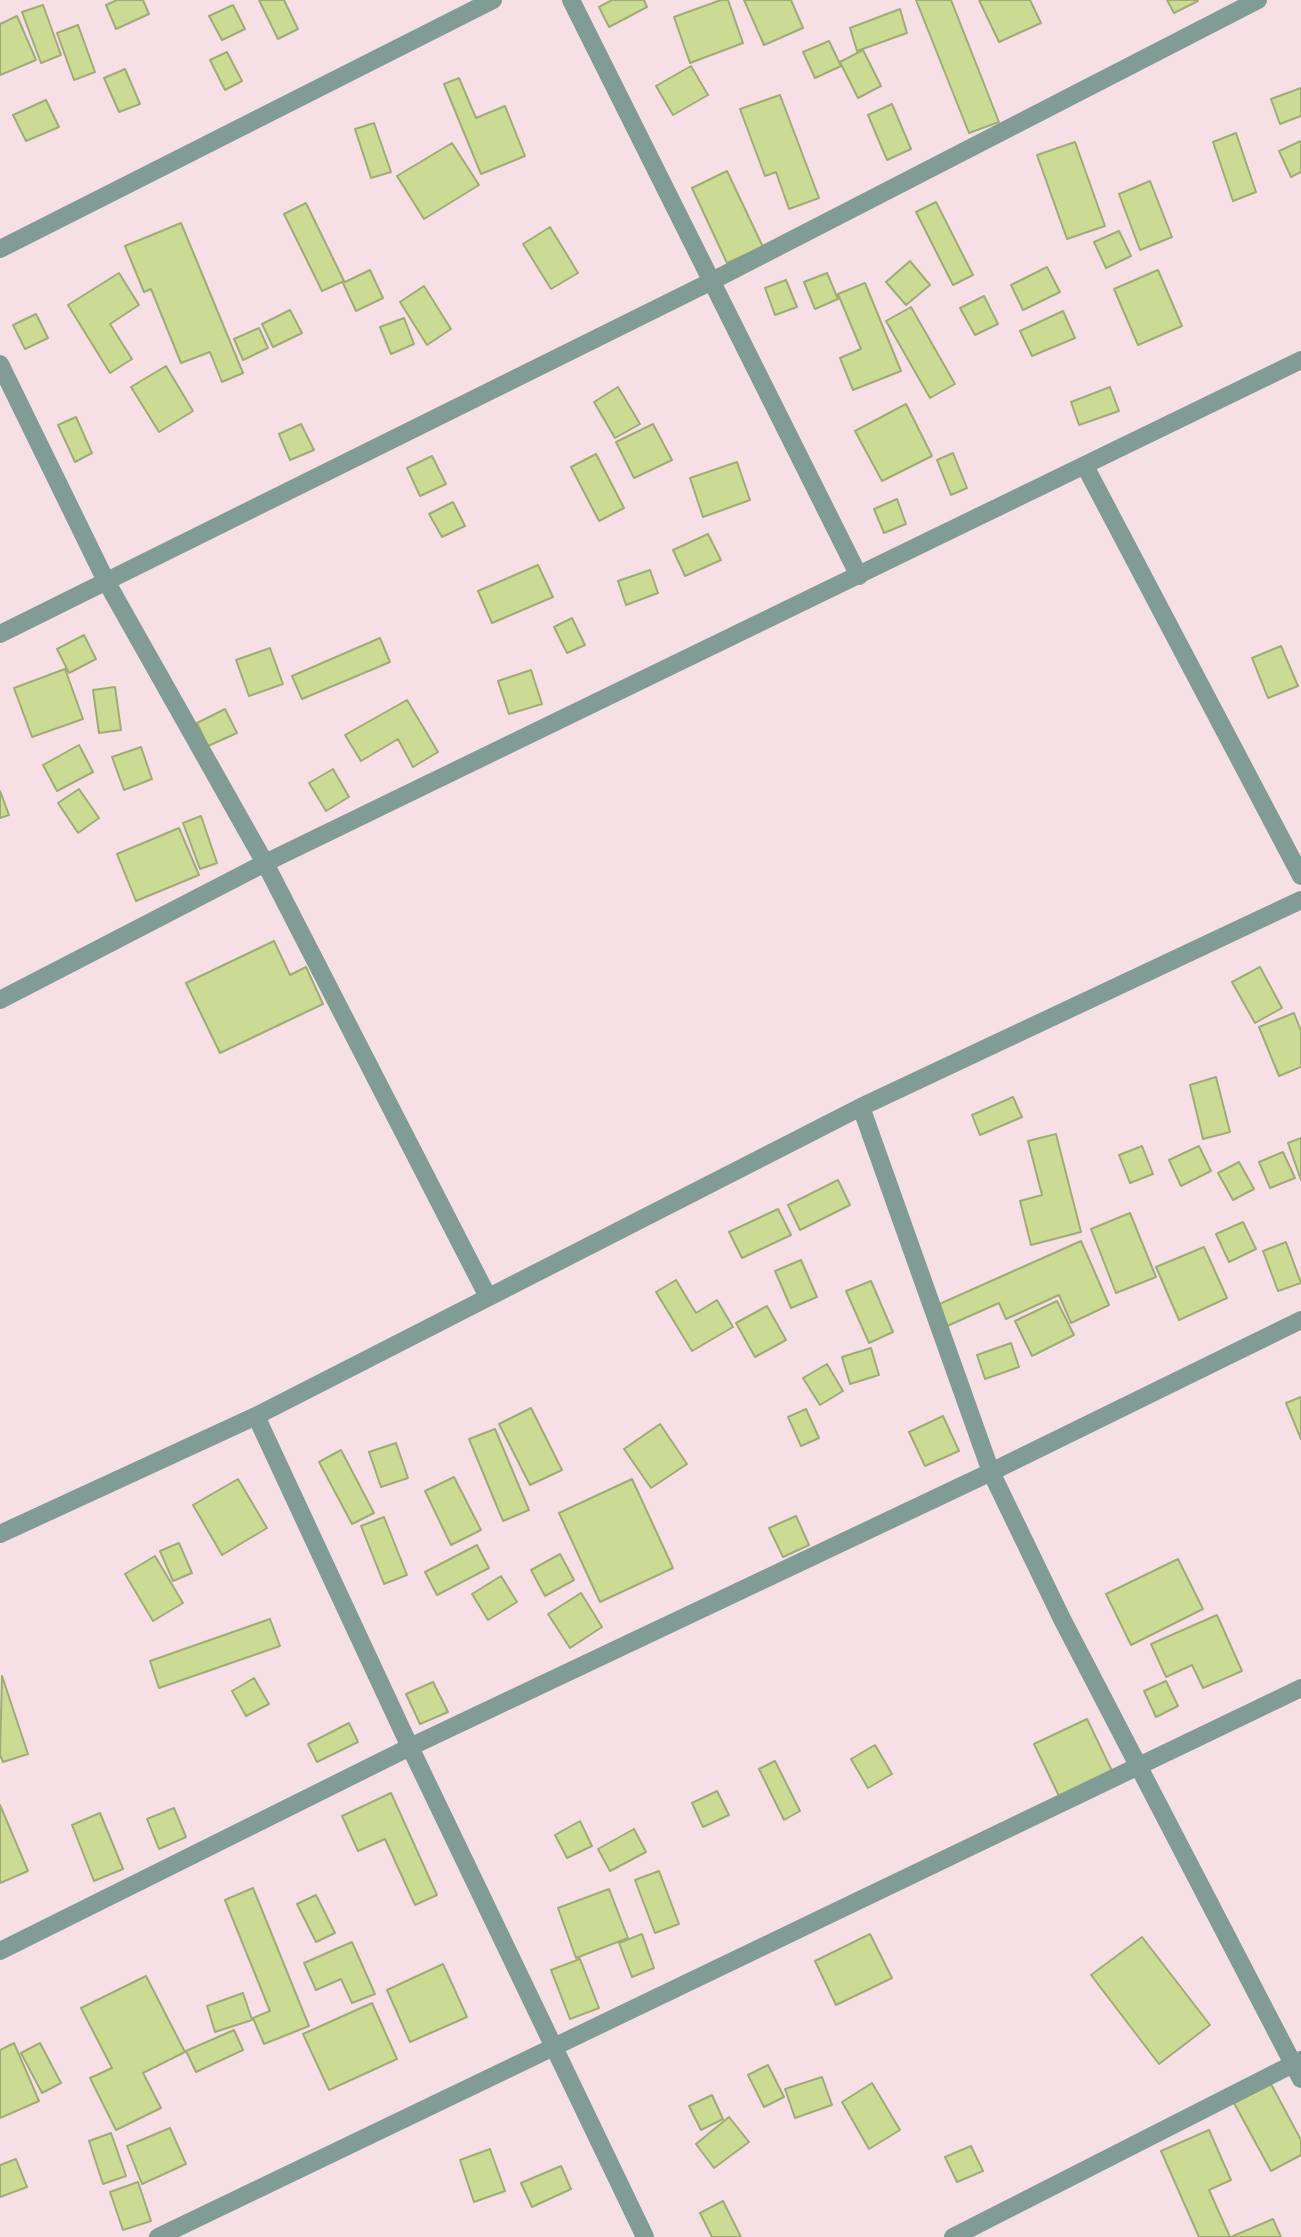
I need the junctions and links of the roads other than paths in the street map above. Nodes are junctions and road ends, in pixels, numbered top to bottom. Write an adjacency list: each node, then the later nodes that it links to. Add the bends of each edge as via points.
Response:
1 (494, 0): 4 (street)
2 (571, 0): 5 (street)
3 (1258, 0): 5 (street)
4 (0, 249)
5 (710, 282): 9 (street); 10 (street)
6 (1301, 360): 8 (street)
7 (0, 364): 10 (street)
8 (1085, 466): 9 (street); 13 (street)
9 (859, 576): 12 (street)
10 (106, 581): 11 (street); 12 (street)
11 (0, 634)
12 (265, 863): 15 (street); 17 (street)
13 (1301, 876)
14 (1301, 900): 16 (street)
15 (0, 1000)
16 (861, 1107): 17 (street); 20 (street)
17 (488, 1297): 19 (street)
18 (1301, 1320): 20 (street)
19 (257, 1416): 21 (street); 23 (street)
20 (991, 1472): 23 (street); 24 (street)
21 (0, 1534)
22 (1301, 1688): 24 (street)
23 (410, 1747): 25 (street); 26 (street)
24 (1140, 1766): 26 (street); 27 (street)
25 (0, 1951)
26 (556, 2046): 28 (street); 29 (street)
27 (1298, 2068): 30 (street)
28 (158, 2237)
29 (645, 2237)
30 (953, 2237)

